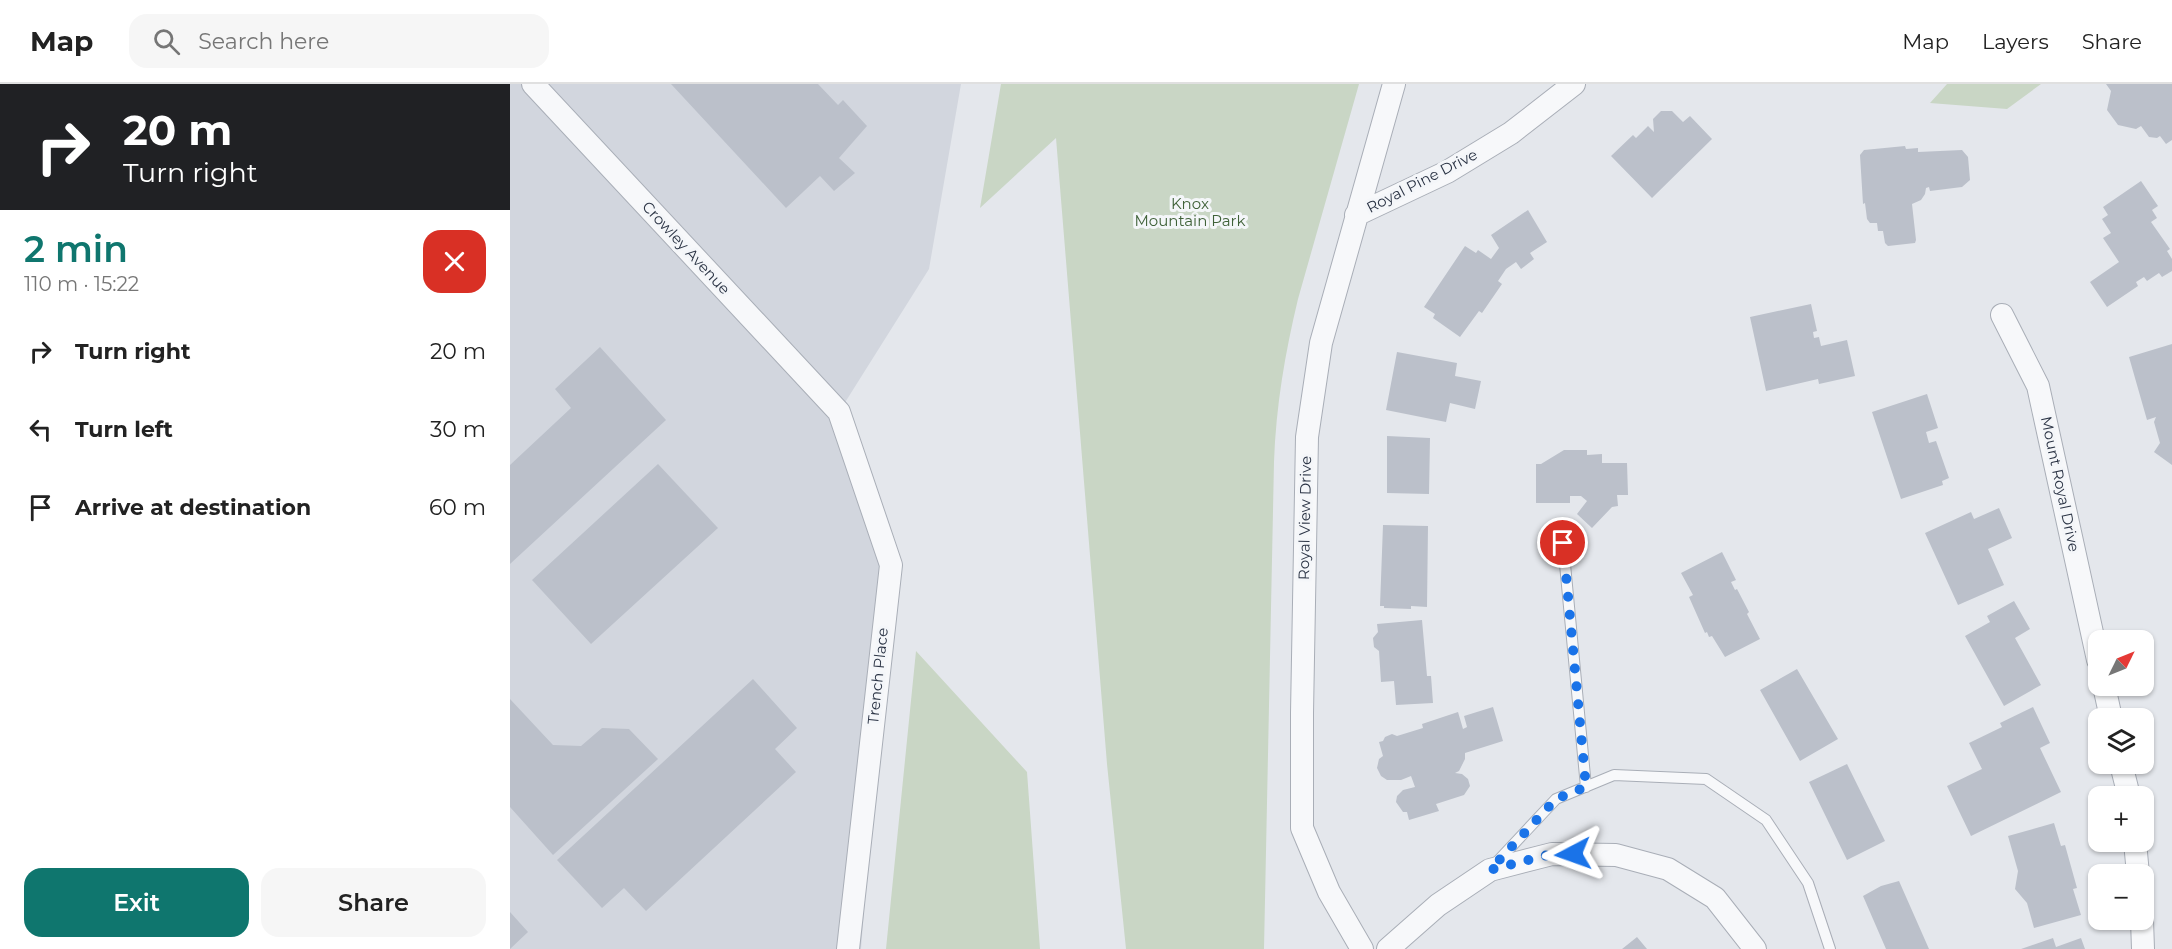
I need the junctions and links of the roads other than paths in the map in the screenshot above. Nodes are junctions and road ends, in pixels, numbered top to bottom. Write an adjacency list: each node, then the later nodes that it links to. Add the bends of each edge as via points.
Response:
1 (533, 84): 6 (street, Crowley Avenue)
2 (1394, 84): 4 (street, Royal View Drive)
3 (1574, 84): 4 (street, Royal Pine Drive, via 1511,133 1446,172)
4 (1356, 215): 13 (street, Royal View Drive, via 1321,343 1307,436 1302,828 1329,892)
5 (2002, 315): 8 (street, Mount Royal Drive, via 2038,386)
6 (838, 412): 12 (street, Trench Place, via 891,565)
7 (1563, 543): 9 (lane)
8 (2091, 630)
9 (1586, 787): 10 (lane, via 1556,799); 16 (lane, via 1614,775 1706,779 1766,820 1808,883)
10 (1490, 870): 14 (street, via 1438,905); 15 (street, via 1552,854 1616,855 1668,869 1715,898)
11 (2142, 930): 17 (street)
12 (848, 949)
13 (1362, 949)
14 (1388, 949)
15 (1755, 949)
16 (1830, 949)
17 (2142, 949)

